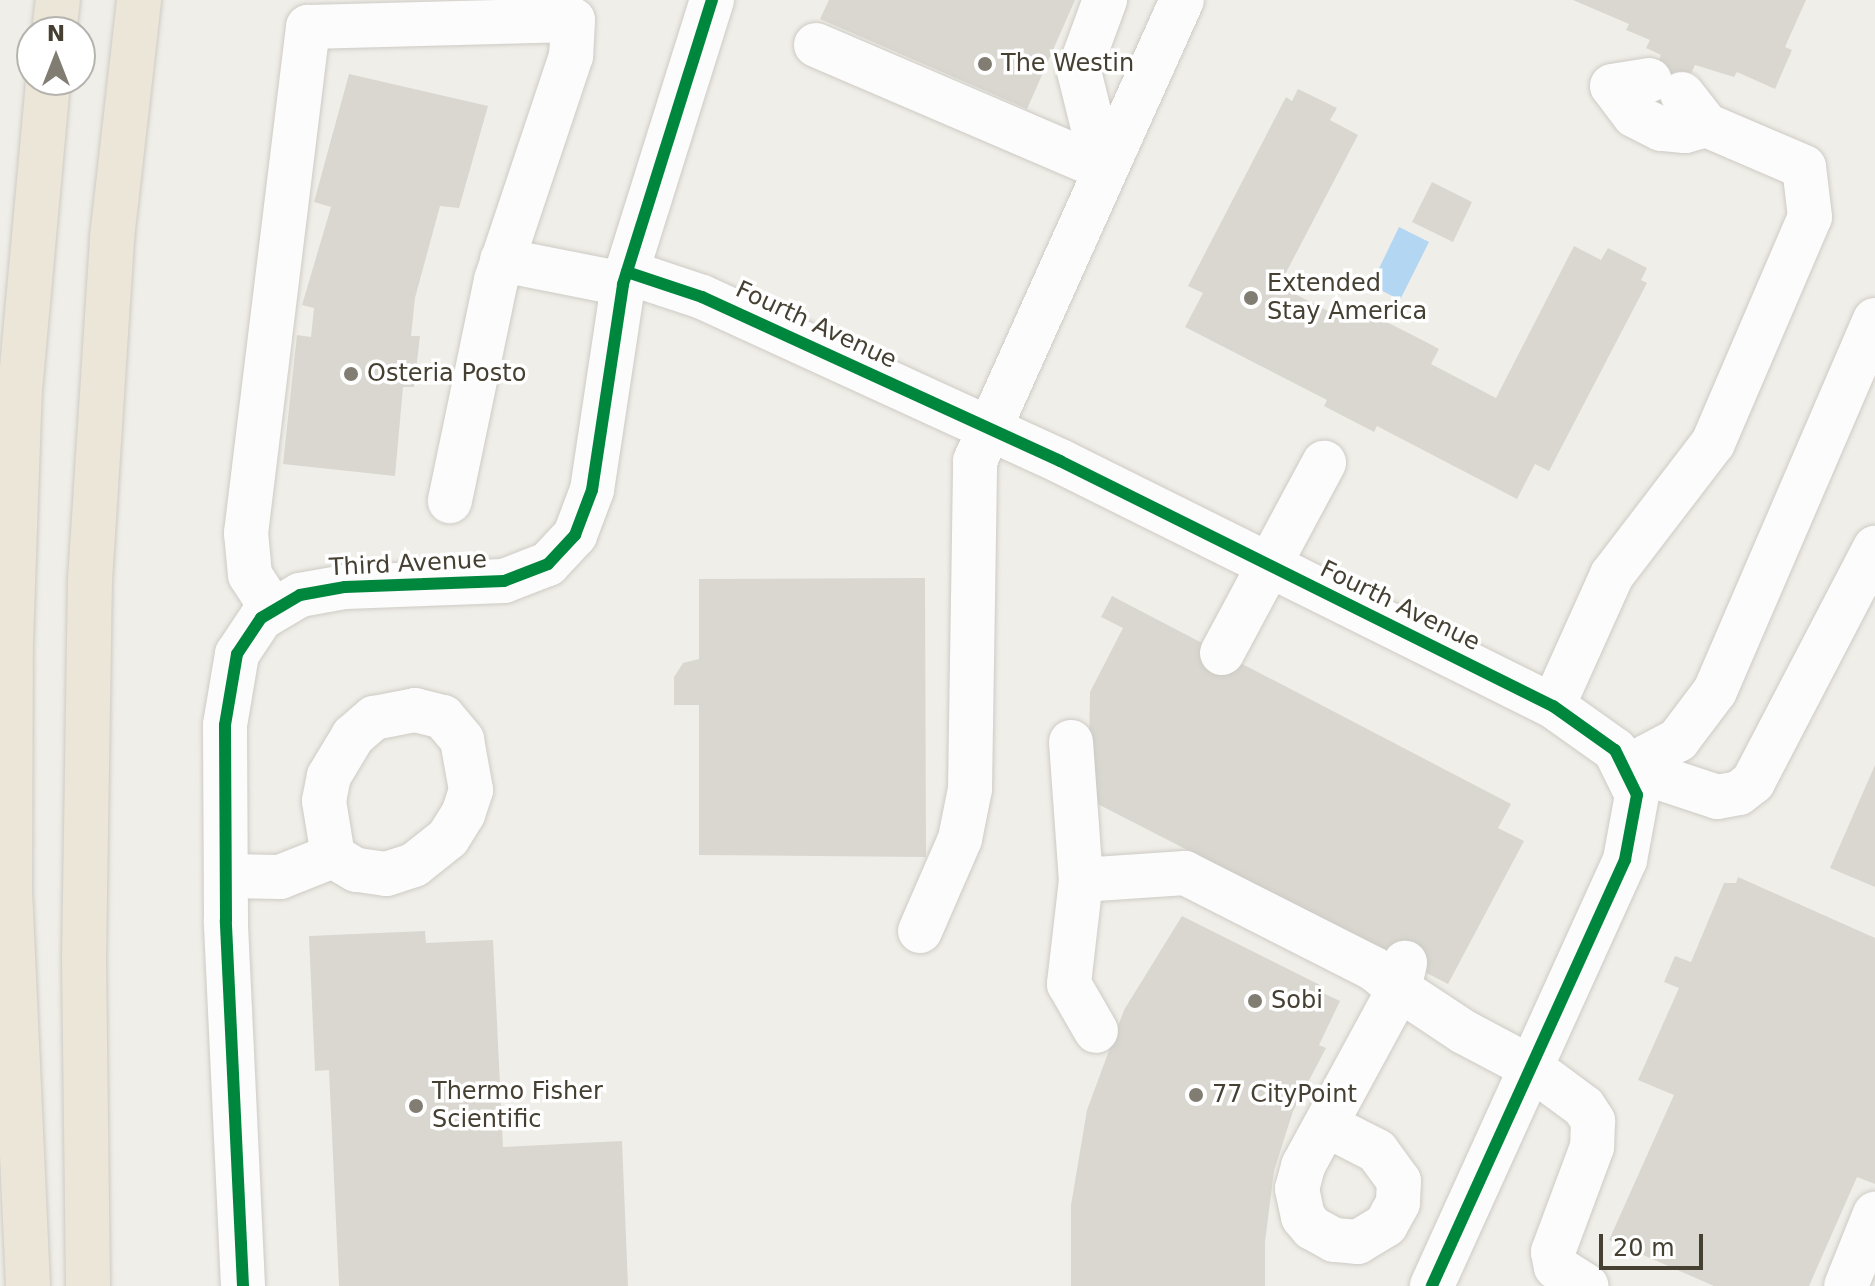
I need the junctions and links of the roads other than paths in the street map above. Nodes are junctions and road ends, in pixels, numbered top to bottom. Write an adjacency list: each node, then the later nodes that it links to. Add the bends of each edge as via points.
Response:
1 (139, 0): 32 (highway, via 112,238 92,523 84,959)
2 (712, 0): 10 (street, Third Avenue)
3 (1105, 0): 8 (street, via 1079,71)
4 (1182, 0): 8 (street, via 1135,110)
5 (816, 45): 8 (street)
6 (47, 96): 31 (highway, via 20,390 11,642 10,896)
7 (1679, 100): 19 (street, via 1804,167 1810,217 1713,443 1612,575)
8 (1103, 168): 12 (street)
9 (502, 260): 10 (street, Fourth Avenue); 14 (street); 17 (street, via 571,56 573,20 308,27 246,533 250,575)
10 (625, 278): 12 (street, Fourth Avenue, via 702,297); 17 (street, Third Avenue, via 589,503 575,535 555,558 529,575 504,581 330,588)
11 (1875, 320): 21 (street, via 1715,691 1678,740)
12 (990, 429): 16 (street, Fourth Avenue); 25 (street, via 971,479 968,804 954,857)
13 (1324, 463): 16 (street)
14 (450, 501)
15 (1875, 548): 21 (street, via 1753,782 1739,793 1717,797)
16 (1271, 566): 18 (street); 19 (street, Fourth Avenue)
17 (272, 609): 23 (street, Third Avenue, via 244,640 229,686)
18 (1222, 653)
19 (1553, 706): 21 (street, Fourth Avenue, via 1603,738)
20 (1071, 742): 24 (street)
21 (1627, 767): 28 (street, Fourth Avenue, via 1637,795 1634,834)
22 (333, 856): 23 (street, via 280,877)
23 (226, 876): 33 (street, Third Avenue)
24 (1081, 880): 26 (street, via 1177,871 1195,876 1374,969); 27 (street, via 1069,984)
25 (920, 931)
26 (1402, 976): 28 (street, via 1454,1026); 29 (street)
27 (1096, 1031)
28 (1530, 1067): 34 (street, Fourth Avenue); 35 (street, via 1584,1107 1593,1121 1592,1147 1553,1252 1556,1267)
29 (1326, 1125)
30 (1875, 1214): 36 (street)
31 (28, 1286)
32 (88, 1286)
33 (243, 1286)
34 (1432, 1286)
35 (1586, 1286)
36 (1846, 1286)

